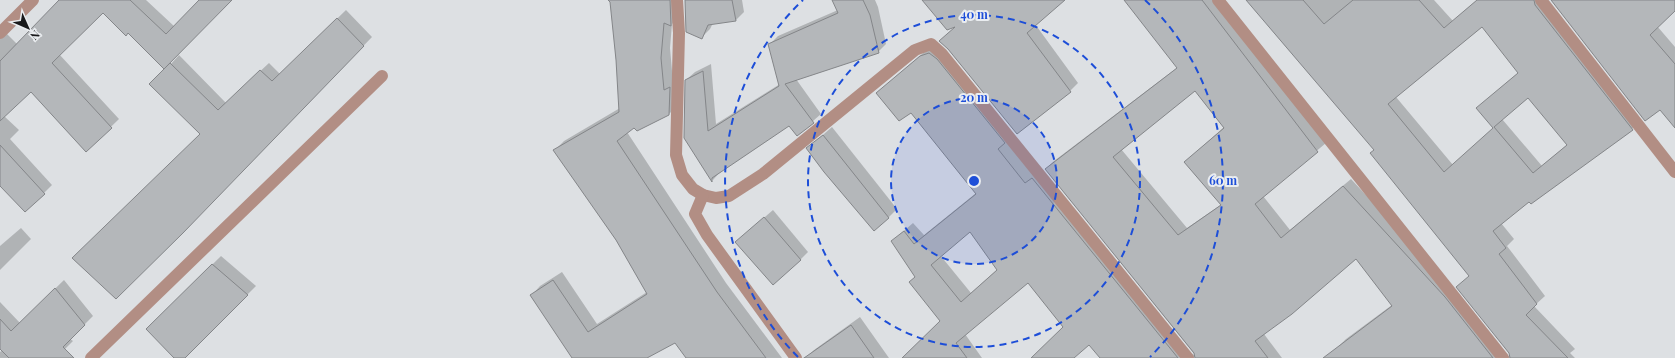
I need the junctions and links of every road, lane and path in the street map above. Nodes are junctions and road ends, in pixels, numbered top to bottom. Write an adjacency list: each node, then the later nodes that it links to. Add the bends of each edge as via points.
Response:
1 (33, 0): 5 (street)
2 (677, 0): 8 (street, via 679,33 676,155 682,175 693,189)
3 (1218, 0): 12 (street)
4 (1541, 0): 7 (street)
5 (0, 33)
6 (382, 76): 9 (street)
7 (1675, 172)
8 (703, 195): 10 (street, via 695,214 707,235); 11 (street, via 716,198 729,196 763,174 915,50 931,44 942,54)
9 (91, 358)
10 (796, 358)
11 (1188, 358)
12 (1503, 358)

